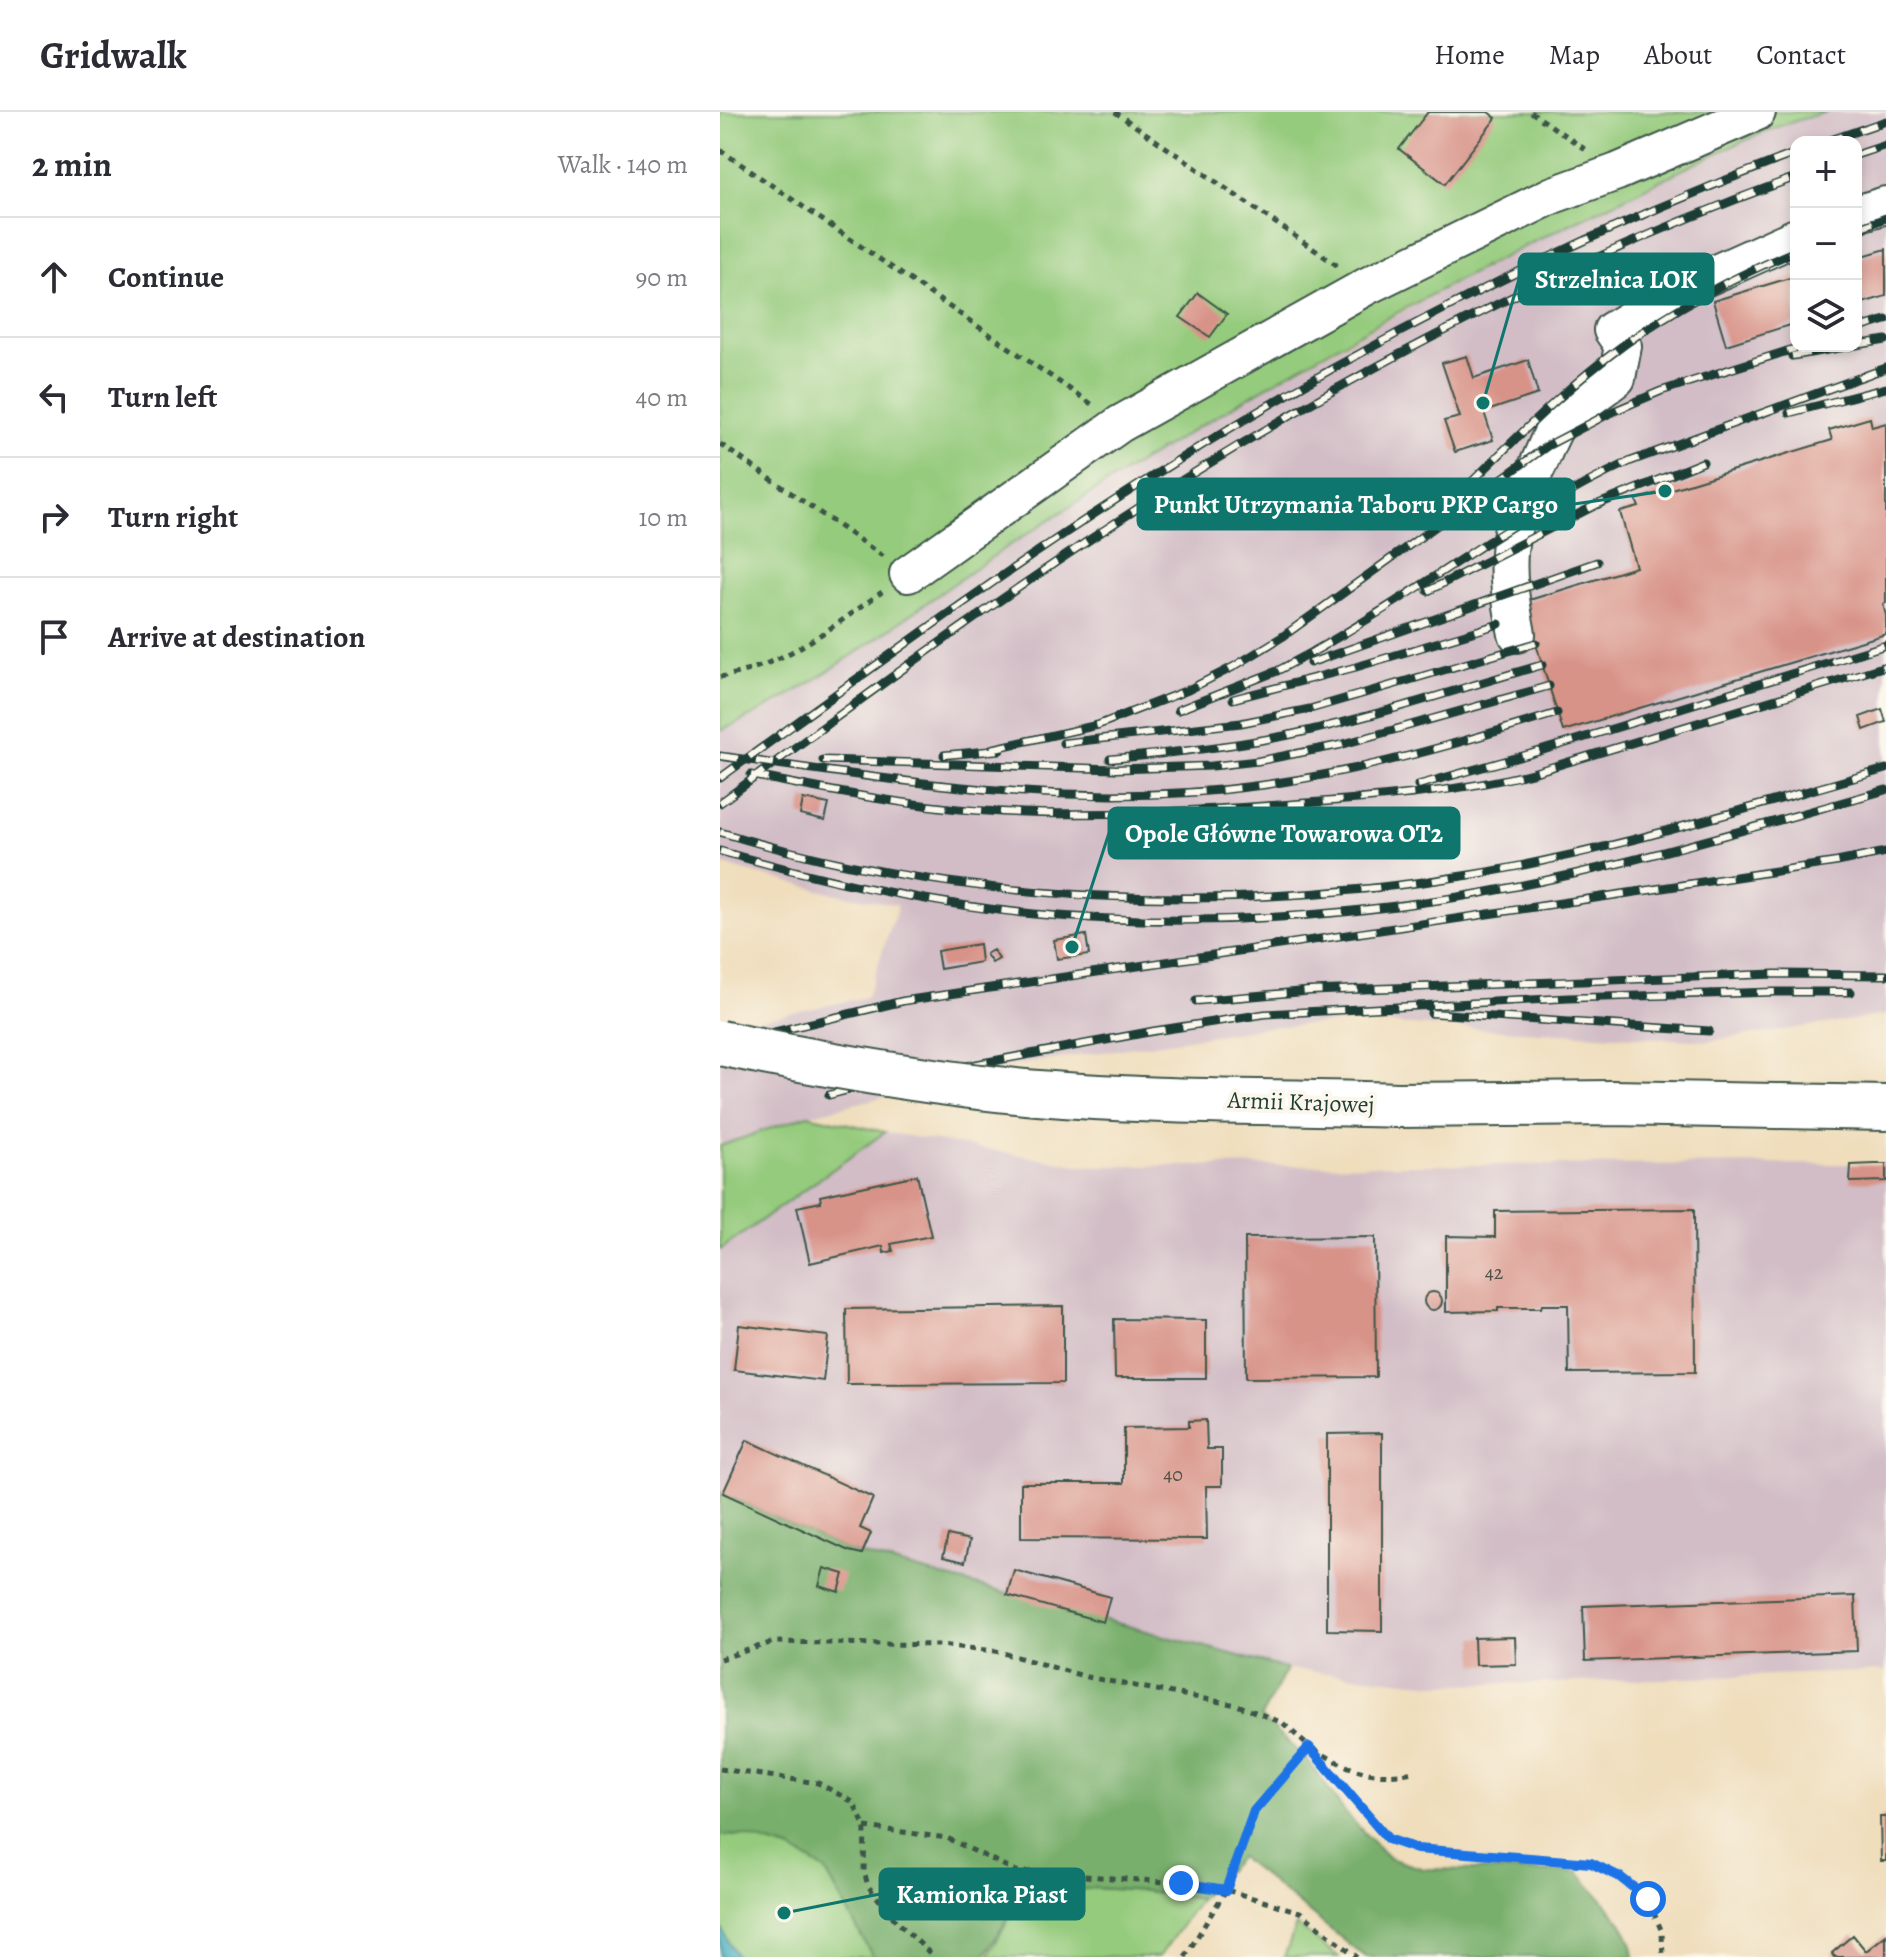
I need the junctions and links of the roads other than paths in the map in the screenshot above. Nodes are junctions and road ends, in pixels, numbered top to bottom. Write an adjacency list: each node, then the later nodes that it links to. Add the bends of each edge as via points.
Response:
1 (1757, 112): 5 (lane, via 1553,195 1367,286 1120,424)
2 (1886, 205): 3 (lane)
3 (1862, 212)
4 (1790, 240): 6 (lane, via 1676,291 1612,330 1623,346 1617,378 1556,427 1513,524 1509,579)
5 (908, 574)
6 (1517, 634)
7 (720, 1043): 8 (main road, Armii Krajowej, bridge, via 877,1074 1092,1096 1397,1105)
8 (1886, 1108)

